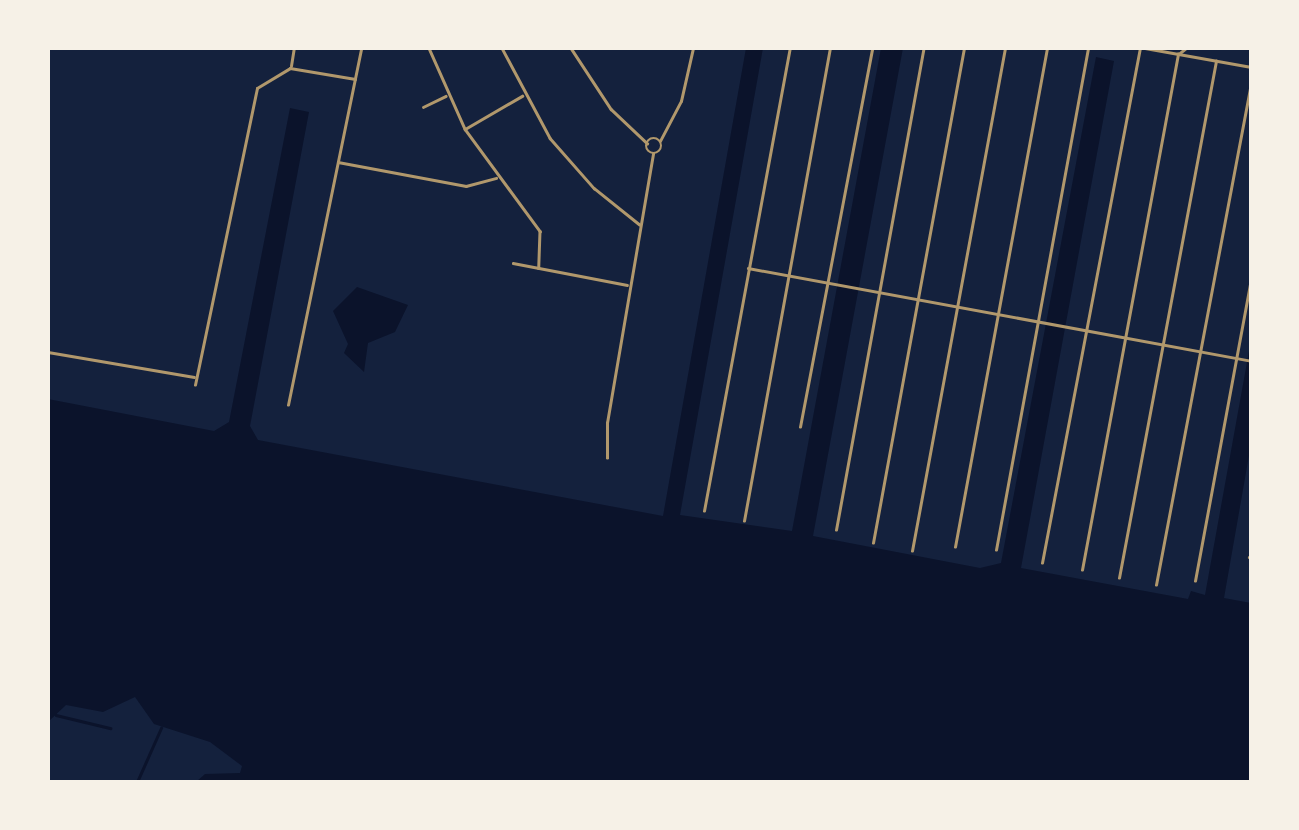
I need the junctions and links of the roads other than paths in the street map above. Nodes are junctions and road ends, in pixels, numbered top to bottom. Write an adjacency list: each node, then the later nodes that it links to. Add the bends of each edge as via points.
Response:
1 (294, 48): 21 (street)
2 (361, 48): 23 (street)
3 (429, 48): 24 (street)
4 (502, 48): 25 (street)
5 (572, 48): 29 (street, via 611,109)
6 (693, 48): 28 (street, via 681,101)
7 (790, 48): 36 (street)
8 (830, 48): 38 (street)
9 (872, 48): 39 (street)
10 (924, 48): 41 (street)
11 (964, 48): 42 (street)
12 (1005, 48): 43 (street)
13 (1047, 48): 44 (street)
14 (1088, 48): 45 (street)
15 (1142, 48): 18 (street); 46 (street)
16 (1174, 48): 18 (street)
17 (1186, 48): 18 (street)
18 (1178, 54): 19 (street); 47 (street)
19 (1216, 61): 20 (street); 48 (street)
20 (1252, 67)
21 (290, 68): 23 (street); 53 (street, via 268,78 254,95)
22 (1252, 78): 49 (street)
23 (355, 79): 31 (street)
24 (448, 95): 26 (street); 27 (street)
25 (524, 96): 27 (street); 33 (street, via 575,167)
26 (422, 107)
27 (466, 129): 32 (street)
28 (660, 142): 29 (street); 30 (street)
29 (646, 143): 30 (street)
30 (653, 154): 33 (street)
31 (337, 162): 32 (street, via 466,186); 55 (street)
32 (498, 178): 35 (street, via 540,231)
33 (639, 224): 40 (street)
34 (513, 263): 35 (street)
35 (539, 268): 40 (street)
36 (748, 268): 38 (street); 58 (street)
37 (1252, 273): 51 (street)
38 (788, 275): 39 (street); 59 (street)
39 (831, 283): 41 (street); 56 (street)
40 (628, 285): 57 (street)
41 (879, 292): 42 (street); 60 (street)
42 (918, 299): 43 (street); 61 (street)
43 (958, 306): 44 (street); 63 (street)
44 (997, 314): 45 (street); 62 (street)
45 (1040, 322): 46 (street); 64 (street)
46 (1086, 330): 47 (street); 65 (street)
47 (1123, 337): 48 (street); 66 (street)
48 (1160, 344): 49 (street); 67 (street)
49 (1199, 351): 51 (street); 69 (street)
50 (48, 352): 53 (street)
51 (1235, 358): 52 (street); 68 (street)
52 (1252, 361)
53 (194, 377): 54 (street)
54 (195, 385)
55 (288, 405)
56 (800, 427)
57 (607, 458)
58 (704, 511)
59 (744, 521)
60 (836, 530)
61 (873, 543)
62 (955, 547)
63 (912, 550)
64 (996, 550)
65 (1042, 563)
66 (1082, 570)
67 (1118, 578)
68 (1195, 581)
69 (1156, 585)

